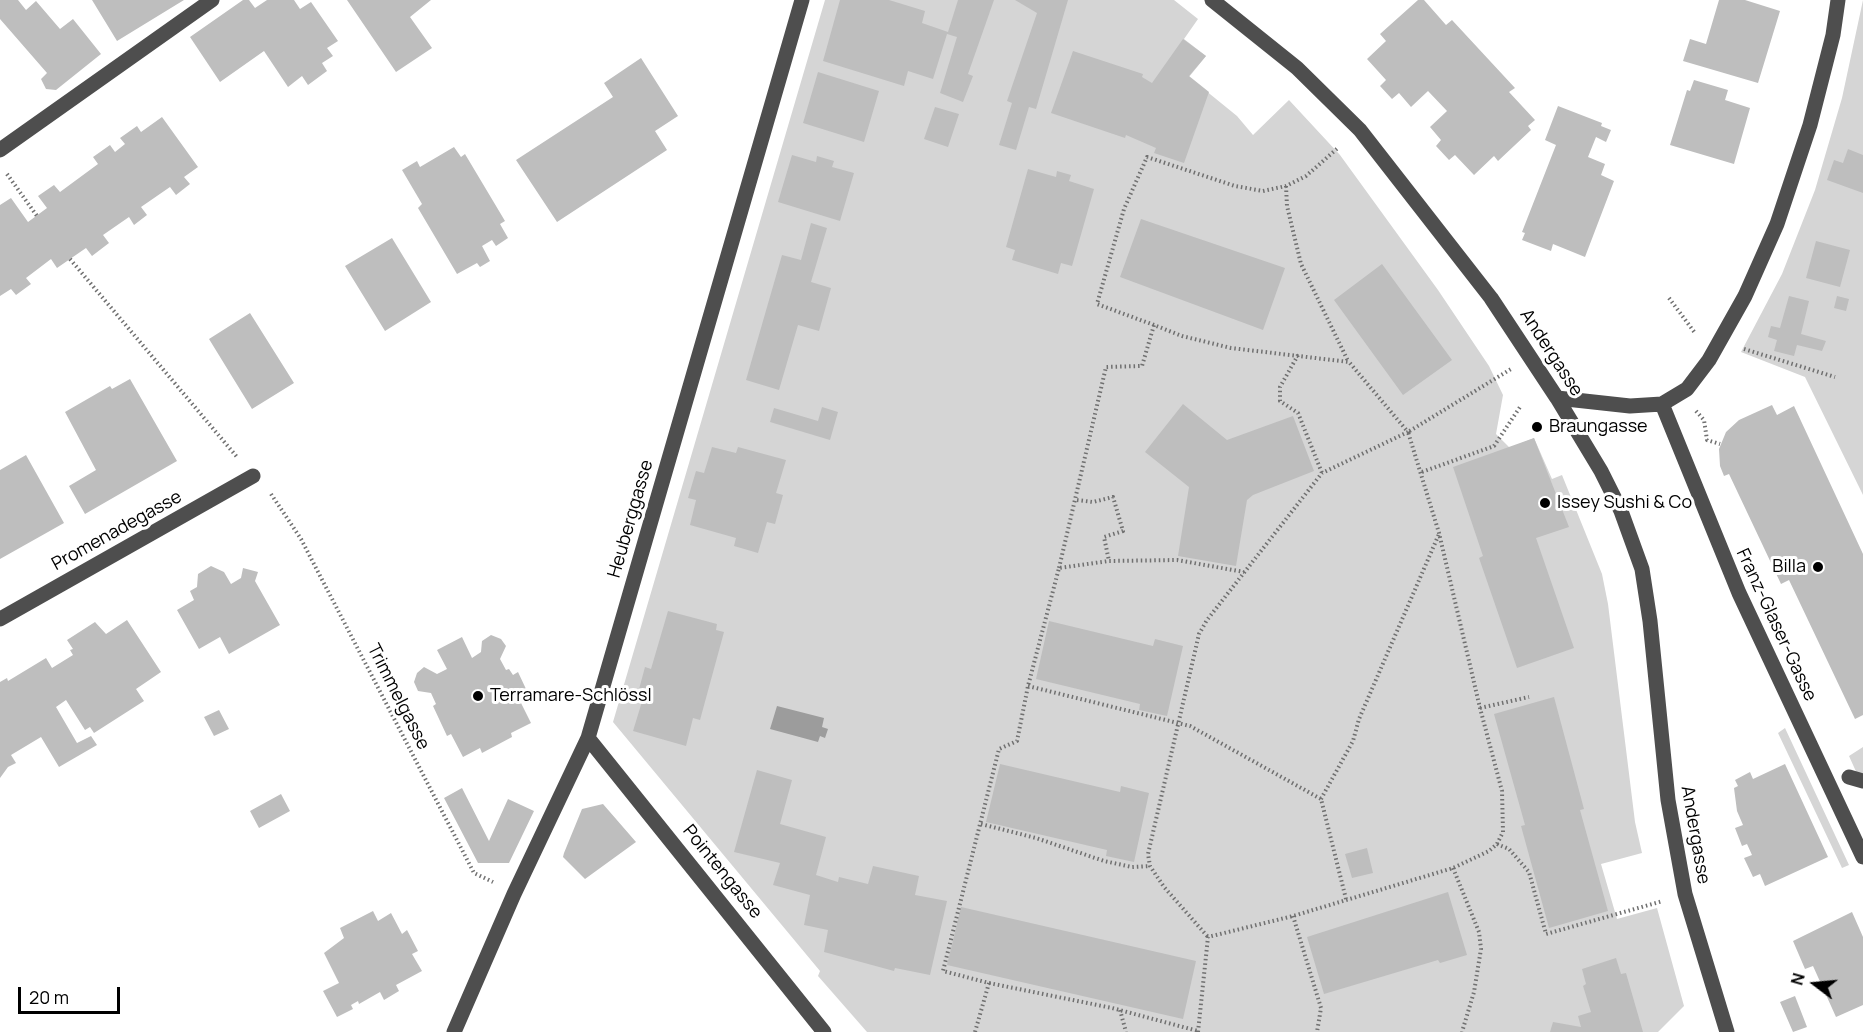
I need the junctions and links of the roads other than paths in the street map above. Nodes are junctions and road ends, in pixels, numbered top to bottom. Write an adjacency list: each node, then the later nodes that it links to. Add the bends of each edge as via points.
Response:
1 (212, 0): 5 (street)
2 (802, 0): 10 (street, Heuberggasse)
3 (1212, 0): 6 (street, Andergasse, via 1297,68 1360,130 1448,240)
4 (1838, 0): 7 (street, via 1810,125 1773,234 1745,296 1709,360 1687,389)
5 (0, 150)
6 (1557, 398): 7 (street, via 1630,406); 14 (street, Andergasse, via 1601,471 1642,569 1668,800 1685,894)
7 (1662, 404): 11 (street, Franz-Glaser-Gasse, via 1739,593)
8 (254, 476): 9 (street, Promenadegasse)
9 (0, 619)
10 (588, 738): 12 (street, Heuberggasse); 13 (street, Pointengasse)
11 (1863, 857)
12 (454, 1032)
13 (825, 1032)
14 (1727, 1032)

